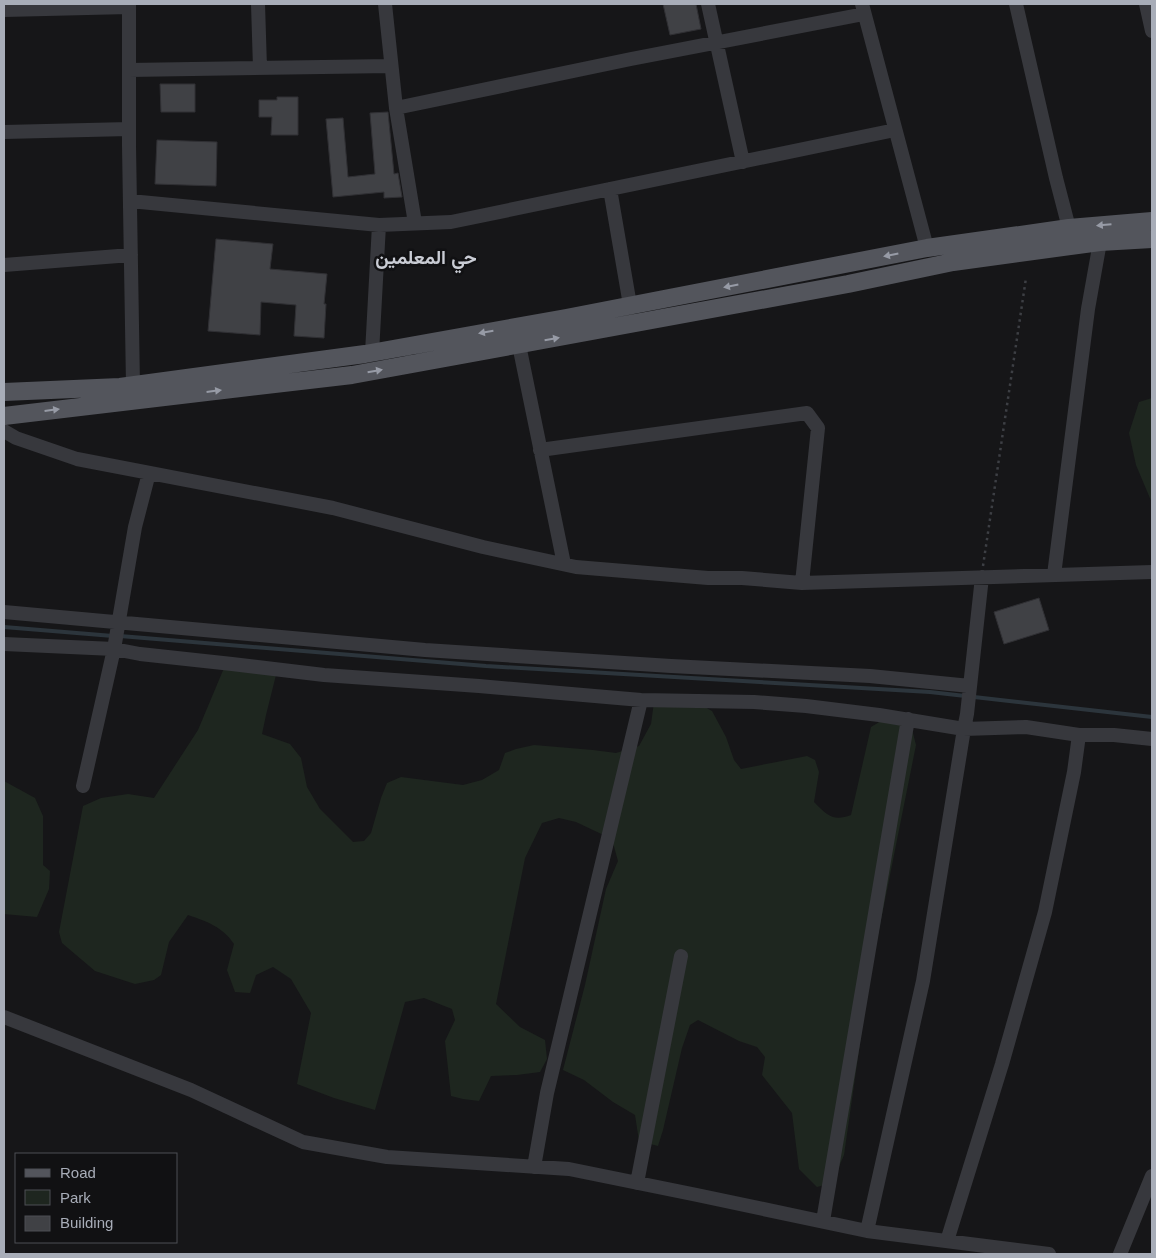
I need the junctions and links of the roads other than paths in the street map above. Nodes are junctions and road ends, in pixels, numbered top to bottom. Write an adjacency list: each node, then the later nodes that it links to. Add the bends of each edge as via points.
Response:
1 (258, 4): 12 (street)
2 (385, 4): 11 (street)
3 (708, 4): 10 (street)
4 (1016, 4): 24 (street)
5 (1146, 4): 9 (street)
6 (129, 5): 8 (street); 13 (street)
7 (864, 7): 10 (street); 16 (street)
8 (4, 10)
9 (1152, 32)
10 (716, 42): 14 (street); 18 (street)
11 (391, 66): 12 (street); 14 (street)
12 (260, 68): 13 (street)
13 (129, 70): 15 (street)
14 (396, 108): 22 (street)
15 (129, 129): 17 (street); 20 (street)
16 (895, 130): 18 (street); 27 (street)
17 (4, 132)
18 (743, 162): 19 (street)
19 (610, 189): 22 (street, via 451,222); 30 (street)
20 (130, 201): 23 (street); 28 (street)
21 (1152, 221): 24 (main road, one-way to 24)
22 (415, 223): 23 (street)
23 (380, 225): 32 (street)
24 (1069, 228): 27 (main road)
25 (1152, 239): 26 (main road)
26 (1100, 242): 31 (main road, one-way to 26, via 953,262); 41 (street)
27 (927, 248): 30 (main road, one-way to 30)
28 (130, 255): 29 (street); 33 (street)
29 (4, 265)
30 (630, 306): 32 (main road, one-way to 32)
31 (518, 345): 35 (main road, one-way to 31, via 352,376); 37 (street)
32 (372, 353): 33 (main road)
33 (133, 385): 34 (main road)
34 (4, 392)
35 (4, 416)
36 (4, 431): 38 (street, via 77,459)
37 (540, 450): 39 (street); 43 (street, via 807,413 818,428)
38 (149, 472): 39 (street, via 333,508 483,547); 45 (street, via 135,527)
39 (564, 564): 43 (street)
40 (1152, 572): 41 (street)
41 (1054, 575): 42 (street)
42 (982, 577): 43 (street); 48 (street)
43 (802, 583)
44 (4, 612): 45 (street)
45 (119, 623): 47 (street); 48 (street, via 435,650 870,676)
46 (4, 644): 47 (street)
47 (114, 649): 49 (street, via 324,675); 54 (street)
48 (970, 689): 51 (street)
49 (641, 700): 50 (street, via 754,702); 57 (street, via 547,1093)
50 (908, 719): 51 (street); 60 (street)
51 (964, 729): 52 (street, via 1026,727); 61 (street, via 923,981)
52 (1079, 735): 53 (street); 62 (street, via 1045,912)
53 (1152, 739)
54 (83, 786)
55 (681, 956): 59 (street)
56 (4, 1016): 57 (street, via 191,1090 302,1142 386,1157)
57 (534, 1167): 59 (street, via 569,1169)
58 (1152, 1176): 64 (street)
59 (637, 1183): 60 (street)
60 (823, 1222): 61 (street)
61 (867, 1231): 62 (street)
62 (947, 1241): 63 (street)
63 (1049, 1254)
64 (1120, 1254)

